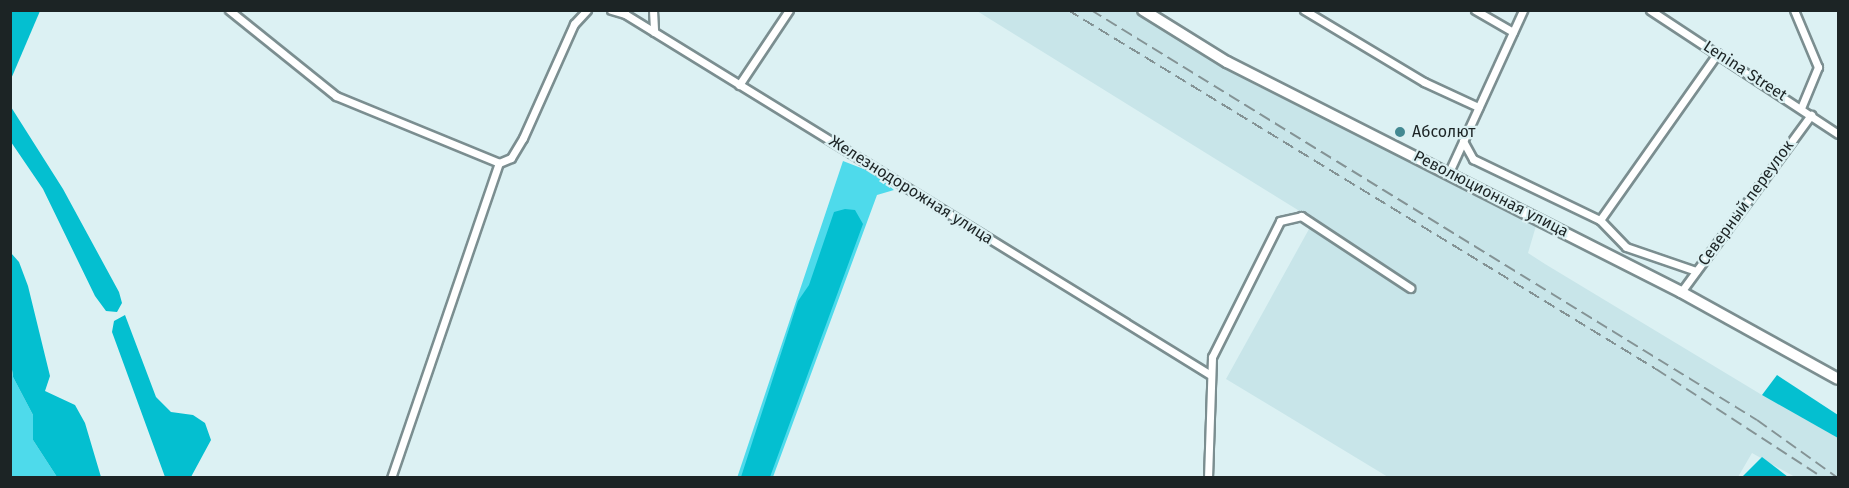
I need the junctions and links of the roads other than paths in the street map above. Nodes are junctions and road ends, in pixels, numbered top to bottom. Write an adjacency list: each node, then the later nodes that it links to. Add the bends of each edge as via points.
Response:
1 (229, 10): 21 (street, via 336,96)
2 (587, 10): 21 (street, via 574,24 523,138 511,158)
3 (610, 10): 12 (street, Железнодорожная улица, via 625,14)
4 (653, 10): 12 (street)
5 (789, 10): 15 (street)
6 (1143, 10): 22 (main road, Революционная улица, via 1227,62)
7 (1304, 10): 16 (street, via 1424,82)
8 (1475, 10): 13 (street)
9 (1523, 10): 13 (street)
10 (1650, 10): 14 (street, Lenina Street)
11 (1794, 10): 17 (street, via 1818,67)
12 (654, 32): 15 (street, Железнодорожная улица)
13 (1513, 32): 16 (street)
14 (1718, 53): 17 (street, Lenina Street); 23 (street)
15 (740, 85): 27 (street, Железнодорожная улица)
16 (1478, 107): 20 (street)
17 (1801, 108): 18 (street, Lenina Street)
18 (1811, 115): 19 (street, Lenina Street); 24 (street, Северный переулок)
19 (1839, 134)
20 (1463, 141): 22 (street); 23 (street, via 1473,159)
21 (500, 163): 29 (street)
22 (1449, 172): 26 (main road, Революционная улица)
23 (1600, 220): 24 (street, via 1626,247)
24 (1696, 271): 26 (street, Северный переулок)
25 (1410, 288): 27 (street, via 1301,216 1280,221 1216,348)
26 (1681, 292): 28 (main road, Революционная улица)
27 (1209, 374): 30 (street)
28 (1839, 379)
29 (391, 477)
30 (1208, 477)

